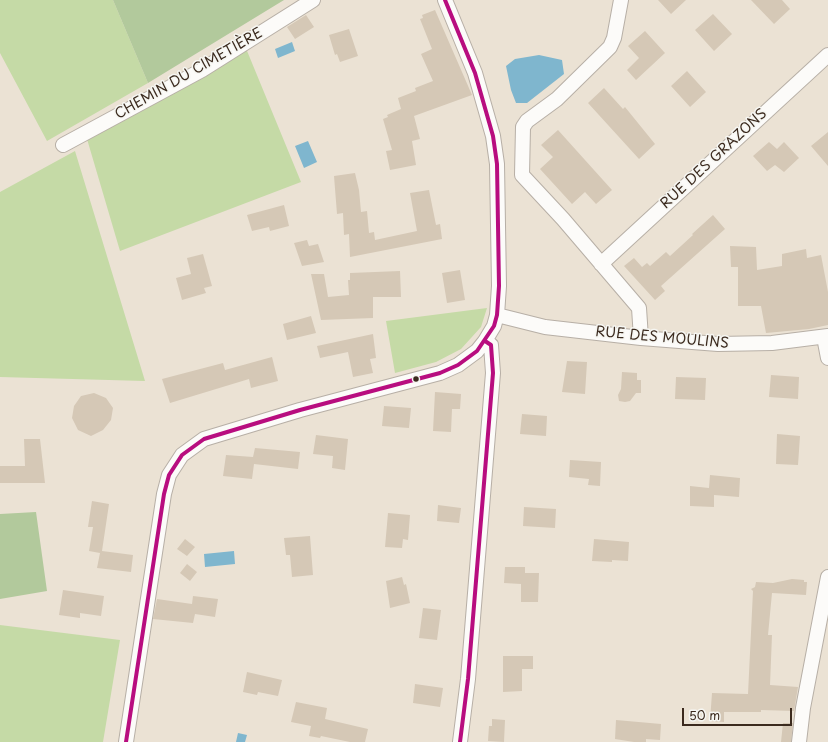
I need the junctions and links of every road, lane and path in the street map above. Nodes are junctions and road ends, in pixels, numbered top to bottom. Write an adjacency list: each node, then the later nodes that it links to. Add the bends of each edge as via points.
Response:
1 (313, 0): 5 (street, CHEMIN DU CIMETIÈRE, via 202,70)
2 (445, 0): 7 (street, via 475,73 493,136 497,164)
3 (621, 0): 6 (street, via 610,47 557,99 527,121 523,127 522,175 563,218)
4 (828, 54): 6 (street, RUE DES GRAZONS)
5 (63, 145)
6 (601, 264): 9 (street, via 639,308)
7 (497, 315): 9 (street, RUE DES MOULINS, via 545,326); 10 (street)
8 (826, 337): 9 (street, RUE DES MOULINS, via 772,343 718,344); 11 (street)
9 (640, 338)
10 (486, 341): 13 (street, via 458,365 440,373 300,410 204,439 182,454 169,475 164,494); 14 (street, via 490,345 493,373 473,625)
11 (828, 358)
12 (828, 577): 15 (street, via 803,708)
13 (126, 742)
14 (460, 742)
15 (800, 742)

